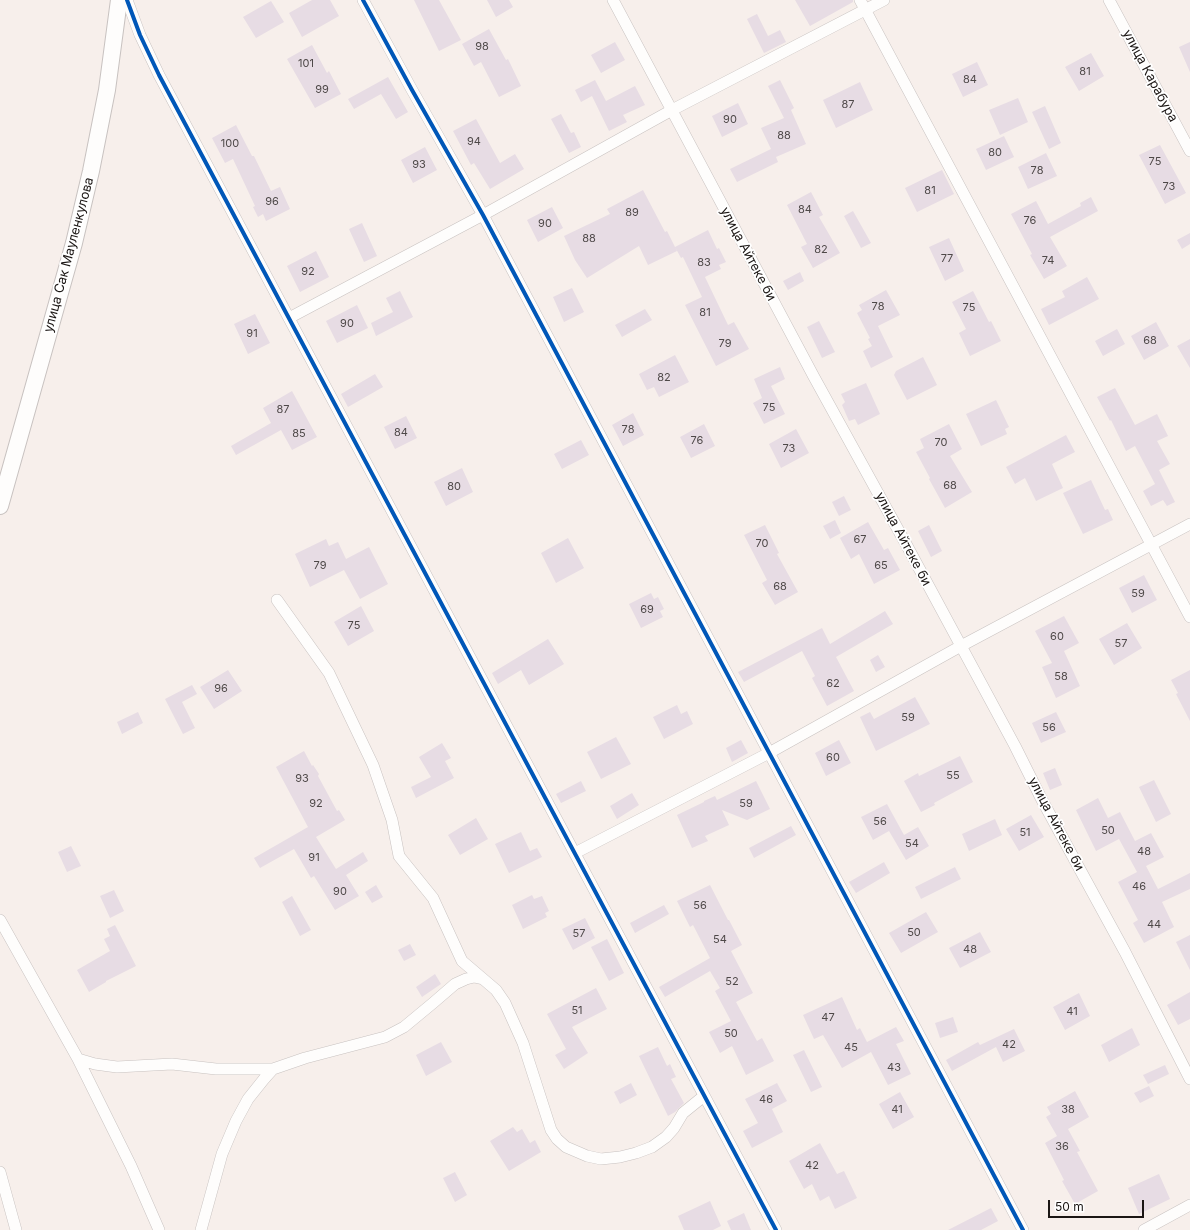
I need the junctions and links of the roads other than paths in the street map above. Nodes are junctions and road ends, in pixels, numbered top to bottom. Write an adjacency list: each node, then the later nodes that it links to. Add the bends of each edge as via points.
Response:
1 (119, 0): 12 (main road, улица Сак Мауленкулова, via 107,90 91,171 74,243)
2 (127, 0): 11 (street, via 159,75)
3 (363, 0): 10 (street)
4 (613, 0): 8 (street, улица Айтеке би)
5 (884, 0): 7 (street)
6 (1109, 0): 9 (street, улица Карабура)
7 (863, 5): 8 (street); 14 (street)
8 (672, 110): 10 (street); 17 (street, улица Айтеке би, via 806,363)
9 (1190, 152)
10 (484, 215): 11 (street); 18 (street)
11 (289, 318): 19 (street)
12 (0, 506)
13 (1190, 524): 14 (street)
14 (1151, 546): 16 (street); 17 (street)
15 (276, 600): 21 (street, via 329,673 373,765 392,820 399,856 433,898)
16 (1190, 617)
17 (961, 646): 18 (street); 26 (street, улица Айтеке би)
18 (769, 753): 19 (street); 34 (street)
19 (575, 853): 27 (street)
20 (0, 920): 24 (street)
21 (462, 962): 22 (street); 23 (street)
22 (483, 979): 23 (street, via 466,979); 27 (street, via 496,990 513,1018 524,1043 551,1130 556,1139 566,1147 601,1159 636,1153 652,1147 666,1137 683,1113)
23 (455, 984): 25 (street, via 404,1027 384,1037 305,1058)
24 (78, 1059): 25 (street, via 117,1067 172,1064 216,1069); 31 (street, via 131,1166)
25 (273, 1070): 32 (street, via 248,1099 236,1121 222,1154)
26 (1190, 1079)
27 (704, 1096): 33 (street)
28 (0, 1172): 30 (street)
29 (1190, 1205): 35 (street)
30 (16, 1230)
31 (159, 1230)
32 (201, 1230)
33 (776, 1230)
34 (1023, 1230)
35 (1144, 1230)

